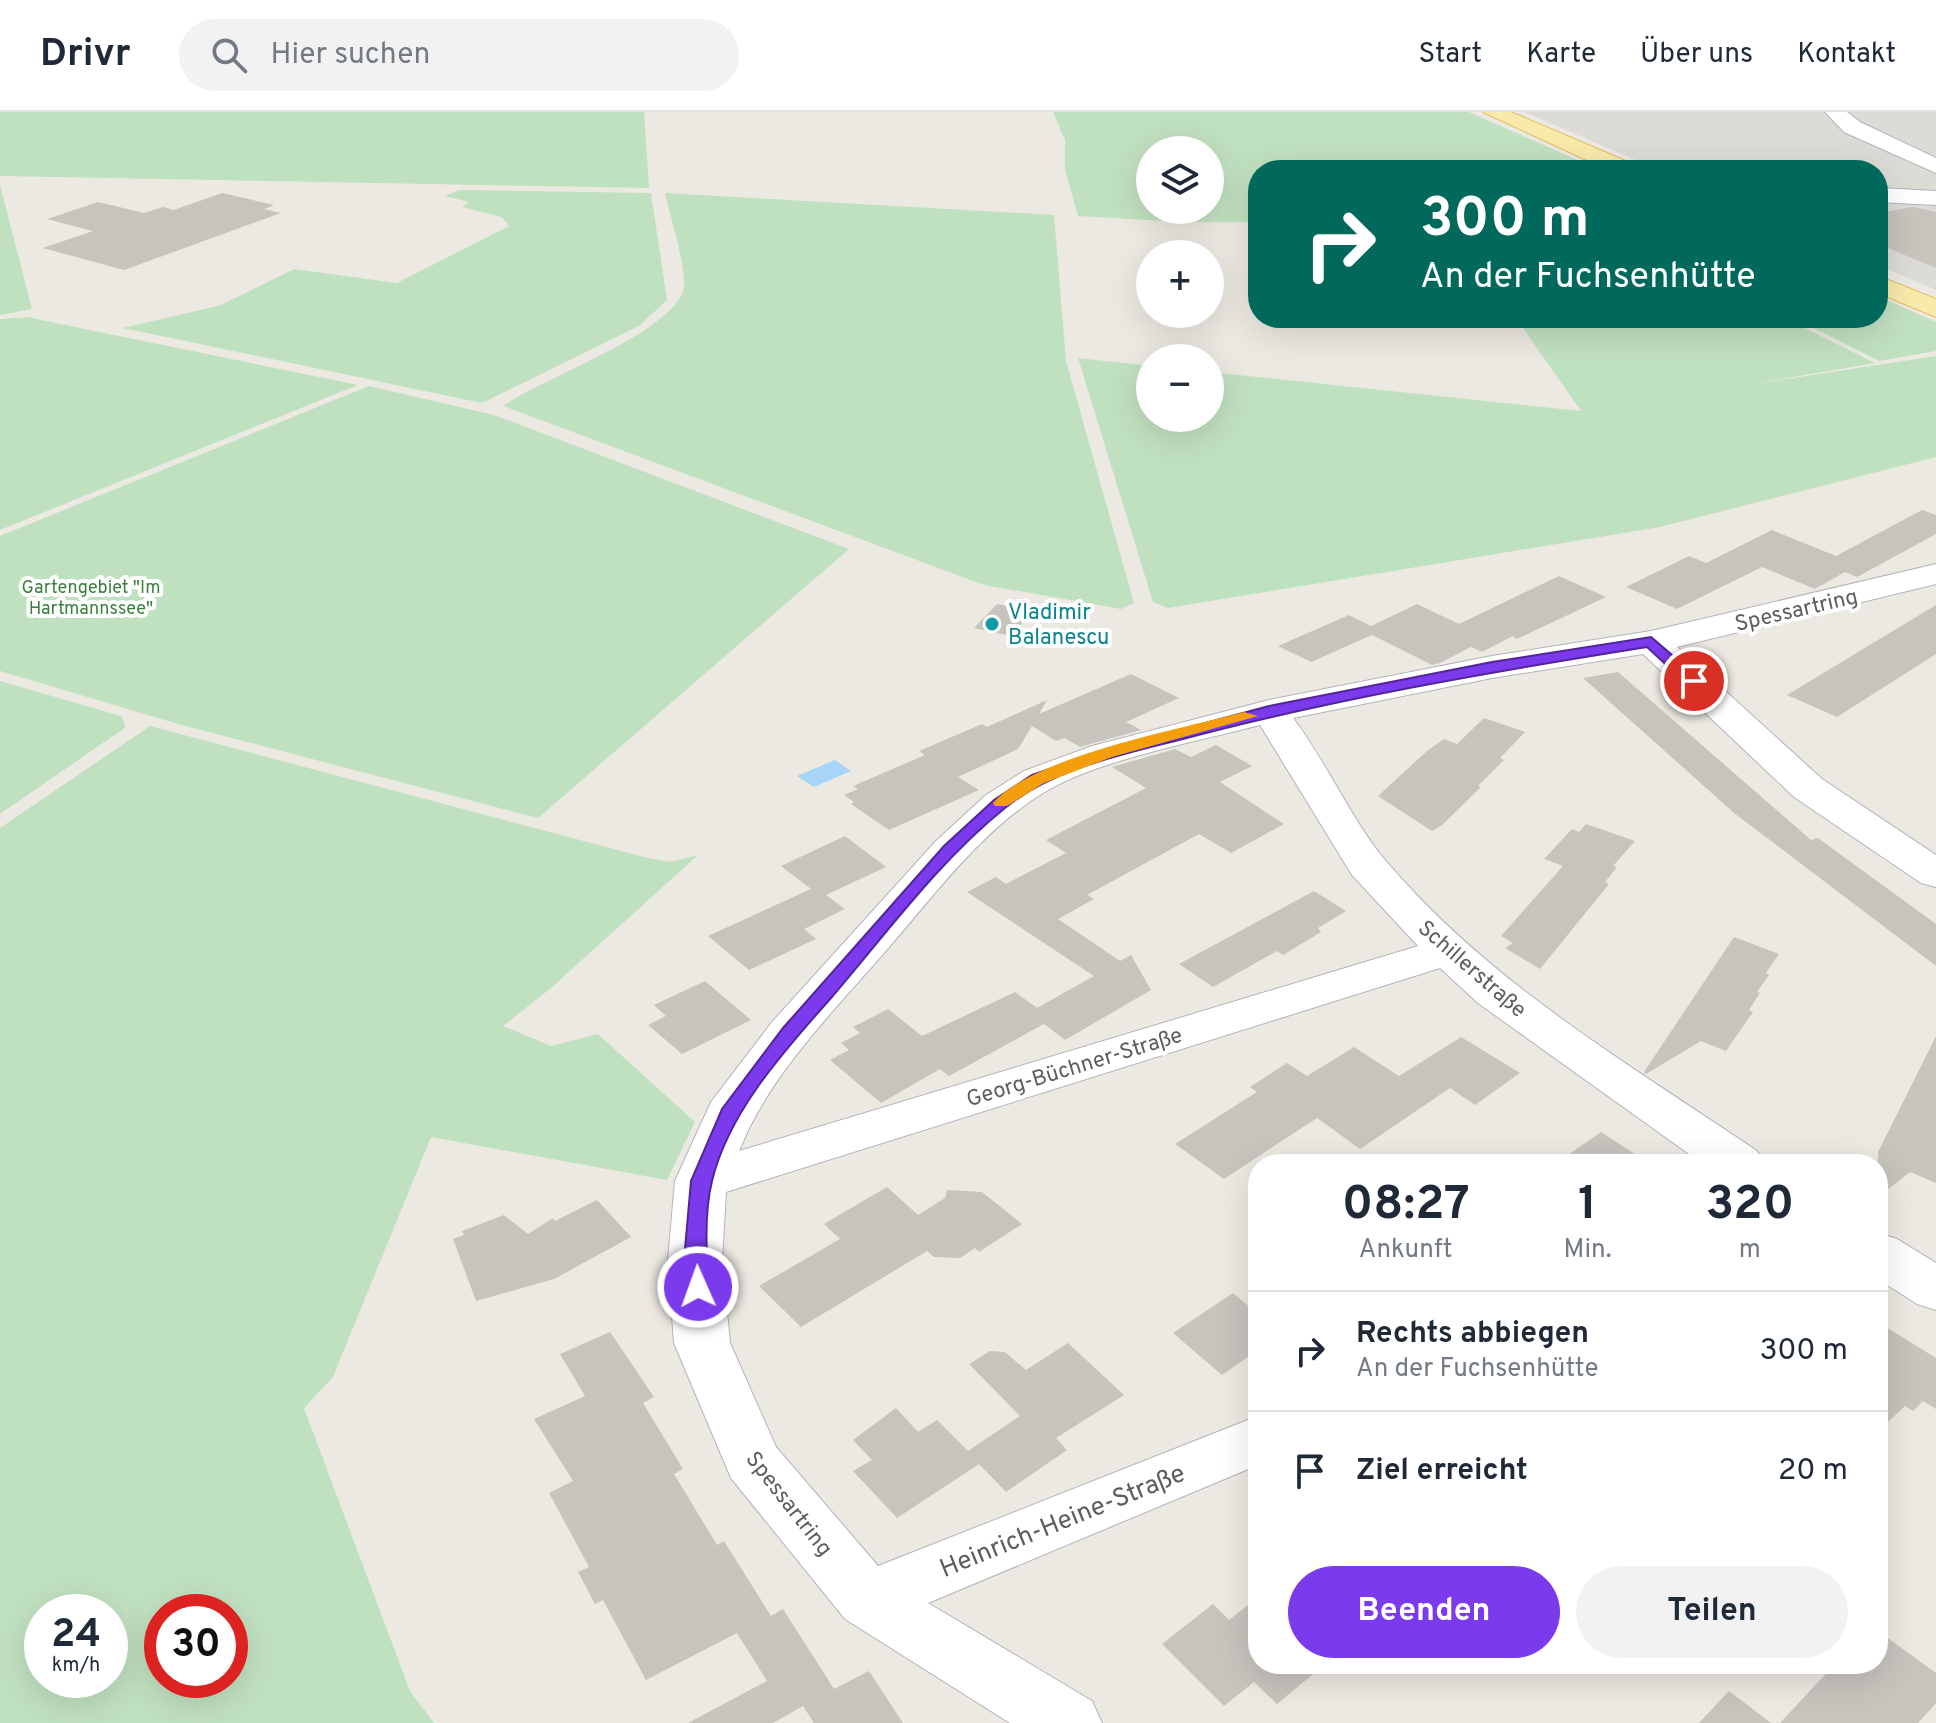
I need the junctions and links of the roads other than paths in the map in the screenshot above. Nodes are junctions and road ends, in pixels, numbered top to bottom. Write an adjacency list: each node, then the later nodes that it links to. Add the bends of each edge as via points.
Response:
1 (1493, 112): 3 (main road)
2 (1835, 112): 4 (street, via 1852,127)
3 (1604, 160)
4 (1936, 166)
5 (1888, 196): 6 (street)
6 (1936, 198)
7 (1888, 288): 8 (main road)
8 (1936, 309)
9 (1936, 574): 10 (street, Spessartring)
10 (1651, 642): 11 (street, Spessartring); 12 (street, via 1808,788)
11 (1269, 711): 13 (street, Schillerstraße, via 1367,866); 15 (street, Spessartring, via 1106,754 1038,779 1000,804 951,850 790,1032 729,1114)
12 (1936, 874)
13 (1448, 951): 14 (street, Schillerstraße, via 1494,993); 15 (street, Georg-Büchner-Straße)
14 (1725, 1154)
15 (701, 1181): 19 (street, Spessartring, via 695,1260 702,1343 752,1461)
16 (1888, 1259): 17 (street)
17 (1936, 1290)
18 (1248, 1444): 19 (street, Heinrich-Heine-Straße)
19 (867, 1599): 20 (street, Spessartring)
20 (1068, 1723)

